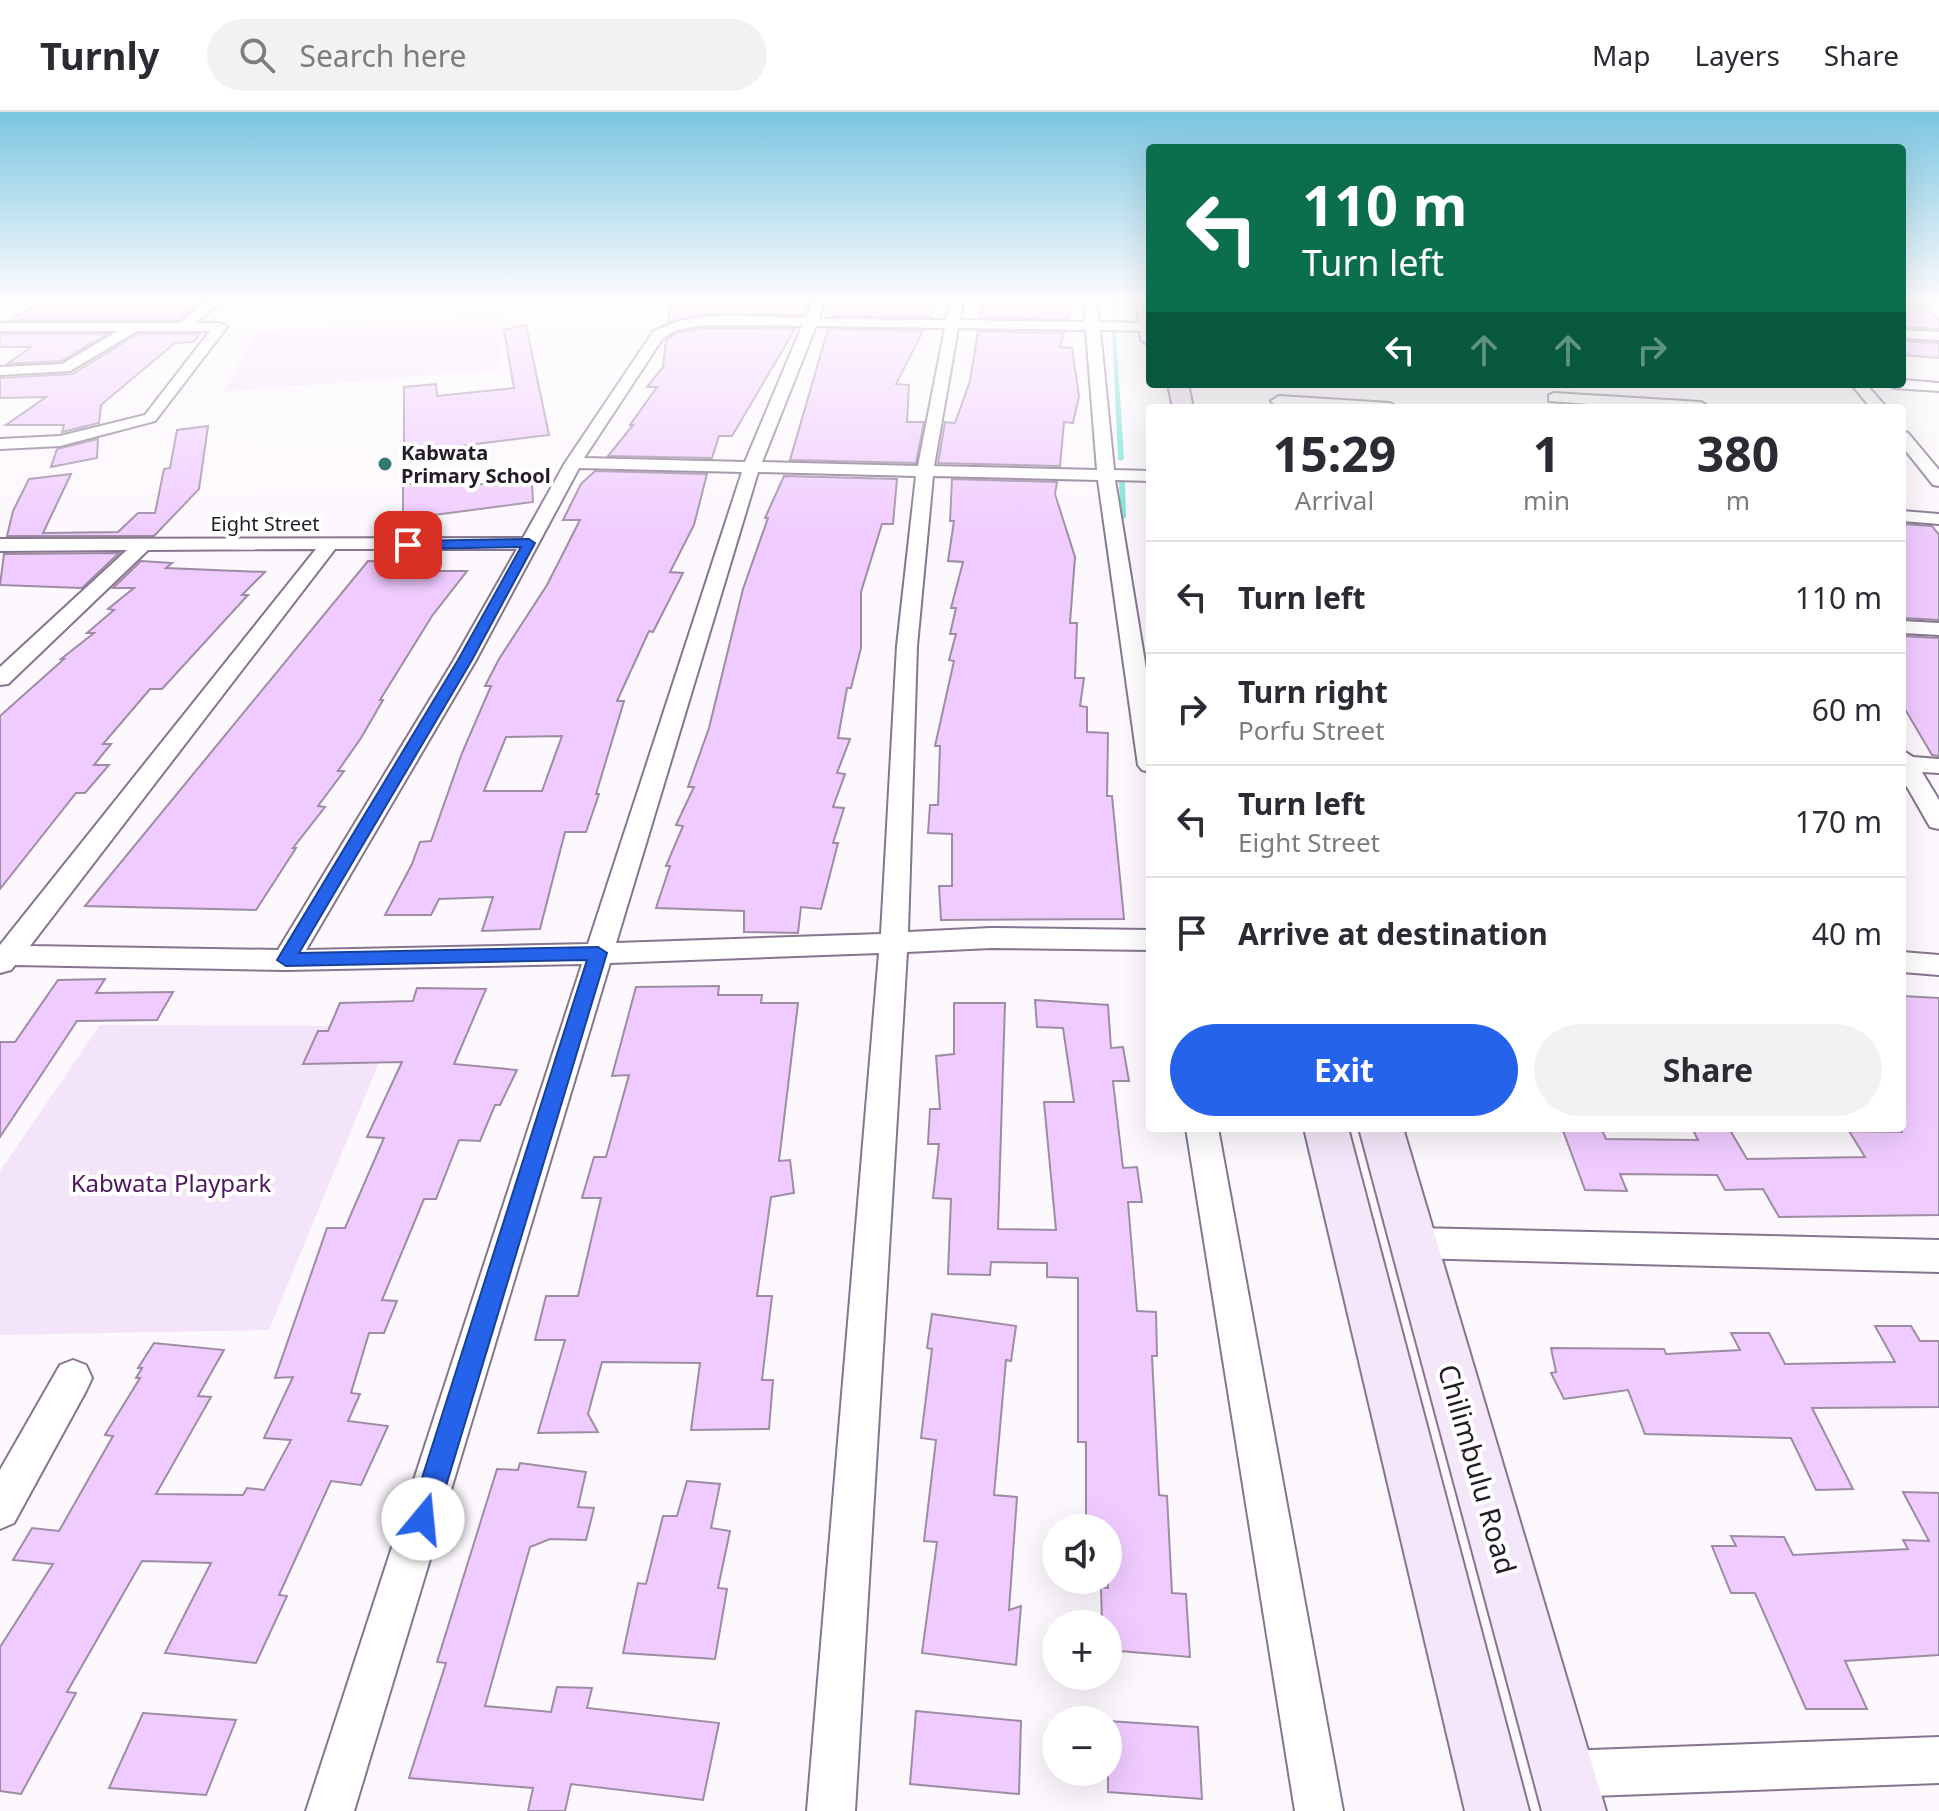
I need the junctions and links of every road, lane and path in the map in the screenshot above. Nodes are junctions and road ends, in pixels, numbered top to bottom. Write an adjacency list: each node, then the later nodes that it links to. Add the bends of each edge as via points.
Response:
1 (181, 378): 18 (street, via 150,418 60,441)
2 (629, 378): 19 (street)
3 (788, 378): 20 (street)
4 (942, 378): 21 (street)
5 (1097, 378): 22 (street)
6 (1906, 385): 7 (street)
7 (1939, 387)
8 (1339, 388): 13 (street)
9 (1862, 388): 14 (street)
10 (1553, 397): 12 (street)
11 (1279, 401): 13 (street)
12 (1699, 403)
13 (1340, 404)
14 (1876, 404)
15 (1906, 440): 17 (street)
16 (1906, 442): 24 (street)
17 (1928, 443)
18 (0, 444)
19 (573, 463): 20 (street); 27 (street)
20 (752, 466): 21 (street); 41 (street)
21 (925, 471): 22 (street); 40 (street, via 907,646)
22 (1106, 475): 23 (street); 34 (street)
23 (1146, 476)
24 (1939, 481)
25 (1906, 516): 26 (street)
26 (1939, 519)
27 (529, 543): 30 (street, Eight Street); 43 (street)
28 (0, 545): 29 (street, Eight Street)
29 (143, 545): 30 (street, Eight Street); 33 (street)
30 (329, 545): 42 (street)
31 (1906, 627): 32 (street)
32 (1939, 629)
33 (0, 679)
34 (1146, 739)
35 (1906, 760): 37 (street)
36 (1906, 763): 38 (street)
37 (1939, 766)
38 (1939, 821)
39 (1146, 940): 40 (street)
40 (894, 943): 41 (street); 56 (street)
41 (598, 953): 43 (street); 55 (street)
42 (2, 958): 43 (street)
43 (286, 960)
44 (1906, 962): 45 (street)
45 (1939, 965)
46 (1203, 1132): 57 (street)
47 (1327, 1132): 58 (main road)
48 (1382, 1132): 49 (main road, Chilimbulu Road)
49 (1414, 1243): 50 (street); 54 (main road, Chilimbulu Road)
50 (1939, 1256)
51 (73, 1378): 52 (street)
52 (0, 1509)
53 (1939, 1760): 54 (street)
54 (1569, 1792)
55 (330, 1811)
56 (831, 1811)
57 (1319, 1811)
58 (1497, 1811)

